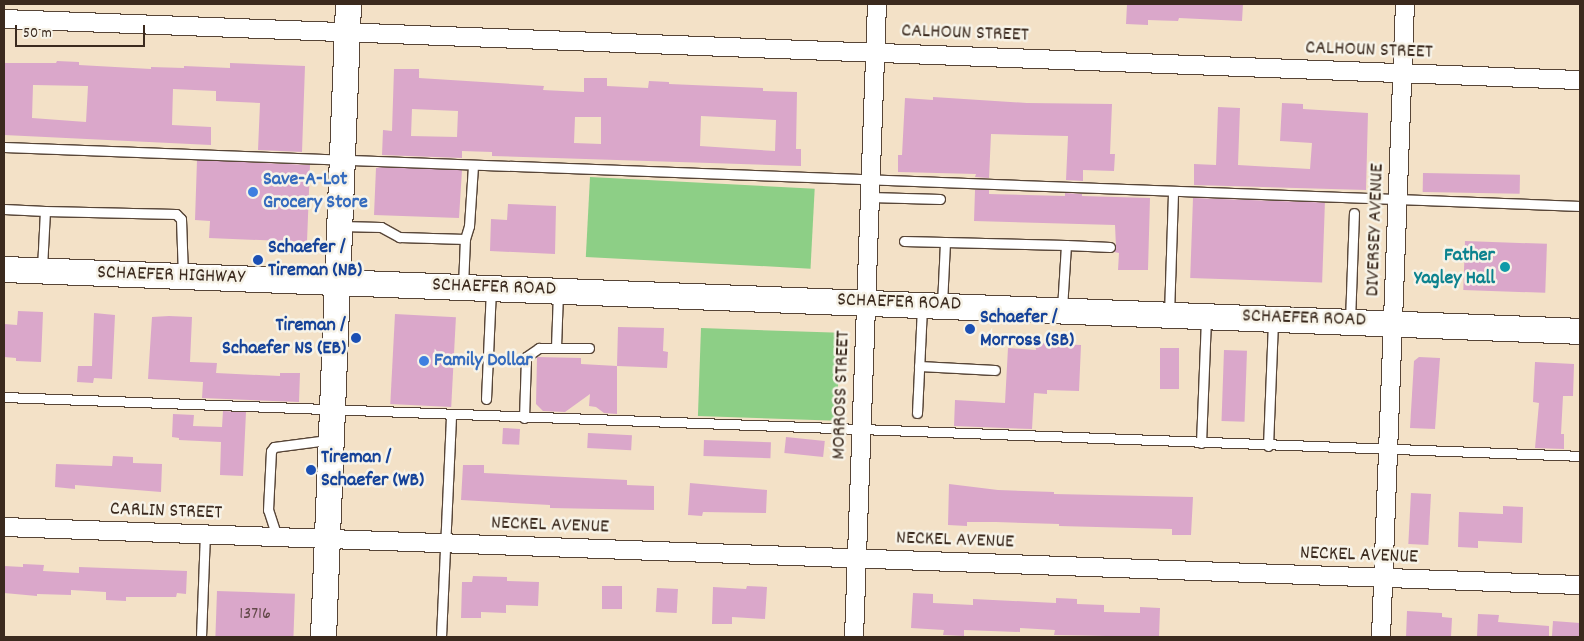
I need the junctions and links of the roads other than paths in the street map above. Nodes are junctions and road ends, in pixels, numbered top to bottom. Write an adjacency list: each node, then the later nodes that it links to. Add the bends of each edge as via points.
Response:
1 (348, 4): 5 (main road)
2 (877, 4): 6 (street, MORROSS STREET)
3 (1405, 4): 7 (street, DIVERSEY AVENUE)
4 (4, 19): 5 (street, CALHOUN STREET)
5 (347, 31): 6 (street, CALHOUN STREET); 10 (main road)
6 (875, 52): 7 (street, CALHOUN STREET); 12 (street, MORROSS STREET)
7 (1402, 73): 8 (street, CALHOUN STREET); 16 (street, DIVERSEY AVENUE)
8 (1580, 80)
9 (4, 147): 10 (lane)
10 (342, 160): 11 (lane); 21 (main road)
11 (473, 165): 12 (lane); 22 (lane, via 469,226)
12 (870, 179): 13 (lane); 14 (street, MORROSS STREET)
13 (1173, 191): 16 (lane); 37 (lane)
14 (870, 197): 15 (lane); 34 (street, MORROSS STREET)
15 (940, 199)
16 (1398, 200): 17 (lane); 41 (street, DIVERSEY AVENUE)
17 (1580, 206)
18 (4, 209): 19 (lane)
19 (45, 211): 28 (lane); 29 (lane, via 176,214 181,219)
20 (1354, 213): 40 (lane)
21 (340, 226): 22 (lane, via 381,227 399,237); 30 (main road)
22 (465, 239): 31 (lane)
23 (904, 241): 24 (lane)
24 (945, 242): 25 (lane); 35 (lane)
25 (1066, 246): 26 (lane); 36 (lane)
26 (1110, 247)
27 (4, 269): 28 (main road, SCHAEFER HIGHWAY)
28 (42, 271): 29 (main road, SCHAEFER HIGHWAY)
29 (183, 276): 30 (main road, SCHAEFER HIGHWAY)
30 (338, 282): 31 (main road, SCHAEFER ROAD); 49 (main road)
31 (463, 287): 32 (main road, SCHAEFER ROAD)
32 (492, 288): 33 (main road, SCHAEFER ROAD); 48 (lane)
33 (558, 290): 34 (main road, SCHAEFER ROAD); 43 (lane)
34 (866, 302): 35 (main road, SCHAEFER ROAD); 53 (street, MORROSS STREET)
35 (932, 304): 36 (main road, SCHAEFER ROAD); 45 (lane)
36 (1062, 310): 37 (main road, SCHAEFER ROAD)
37 (1169, 314): 38 (main road, SCHAEFER ROAD)
38 (1206, 315): 39 (main road, SCHAEFER ROAD); 55 (lane)
39 (1273, 318): 40 (main road, SCHAEFER ROAD); 56 (lane)
40 (1350, 321): 41 (main road, SCHAEFER ROAD)
41 (1394, 323): 42 (main road, SCHAEFER ROAD); 57 (street, DIVERSEY AVENUE)
42 (1580, 331)
43 (556, 347): 44 (lane); 52 (lane, via 539,348 526,357)
44 (589, 348)
45 (919, 366): 46 (lane); 50 (lane)
46 (995, 370)
47 (4, 397): 49 (lane)
48 (486, 399)
49 (332, 410): 51 (lane); 54 (main road)
50 (917, 413)
51 (451, 415): 52 (lane); 63 (lane)
52 (524, 418): 53 (lane)
53 (862, 431): 55 (lane); 64 (street, MORROSS STREET)
54 (331, 440): 61 (lane, via 271,450 268,510); 62 (main road)
55 (1201, 443): 56 (lane)
56 (1268, 446): 57 (lane)
57 (1389, 450): 58 (lane); 65 (street, DIVERSEY AVENUE)
58 (1580, 456)
59 (4, 527): 60 (street, CARLIN STREET)
60 (205, 534): 61 (street, CARLIN STREET); 67 (lane)
61 (277, 537): 62 (street, CARLIN STREET)
62 (327, 539): 63 (street, NECKEL AVENUE); 68 (main road)
63 (444, 543): 64 (street, NECKEL AVENUE); 69 (lane)
64 (857, 559): 65 (street, NECKEL AVENUE); 70 (street, MORROSS STREET)
65 (1384, 578): 66 (street, NECKEL AVENUE); 71 (street, DIVERSEY AVENUE)
66 (1580, 585)
67 (201, 637)
68 (323, 637)
69 (441, 637)
70 (854, 637)
71 (1381, 637)

